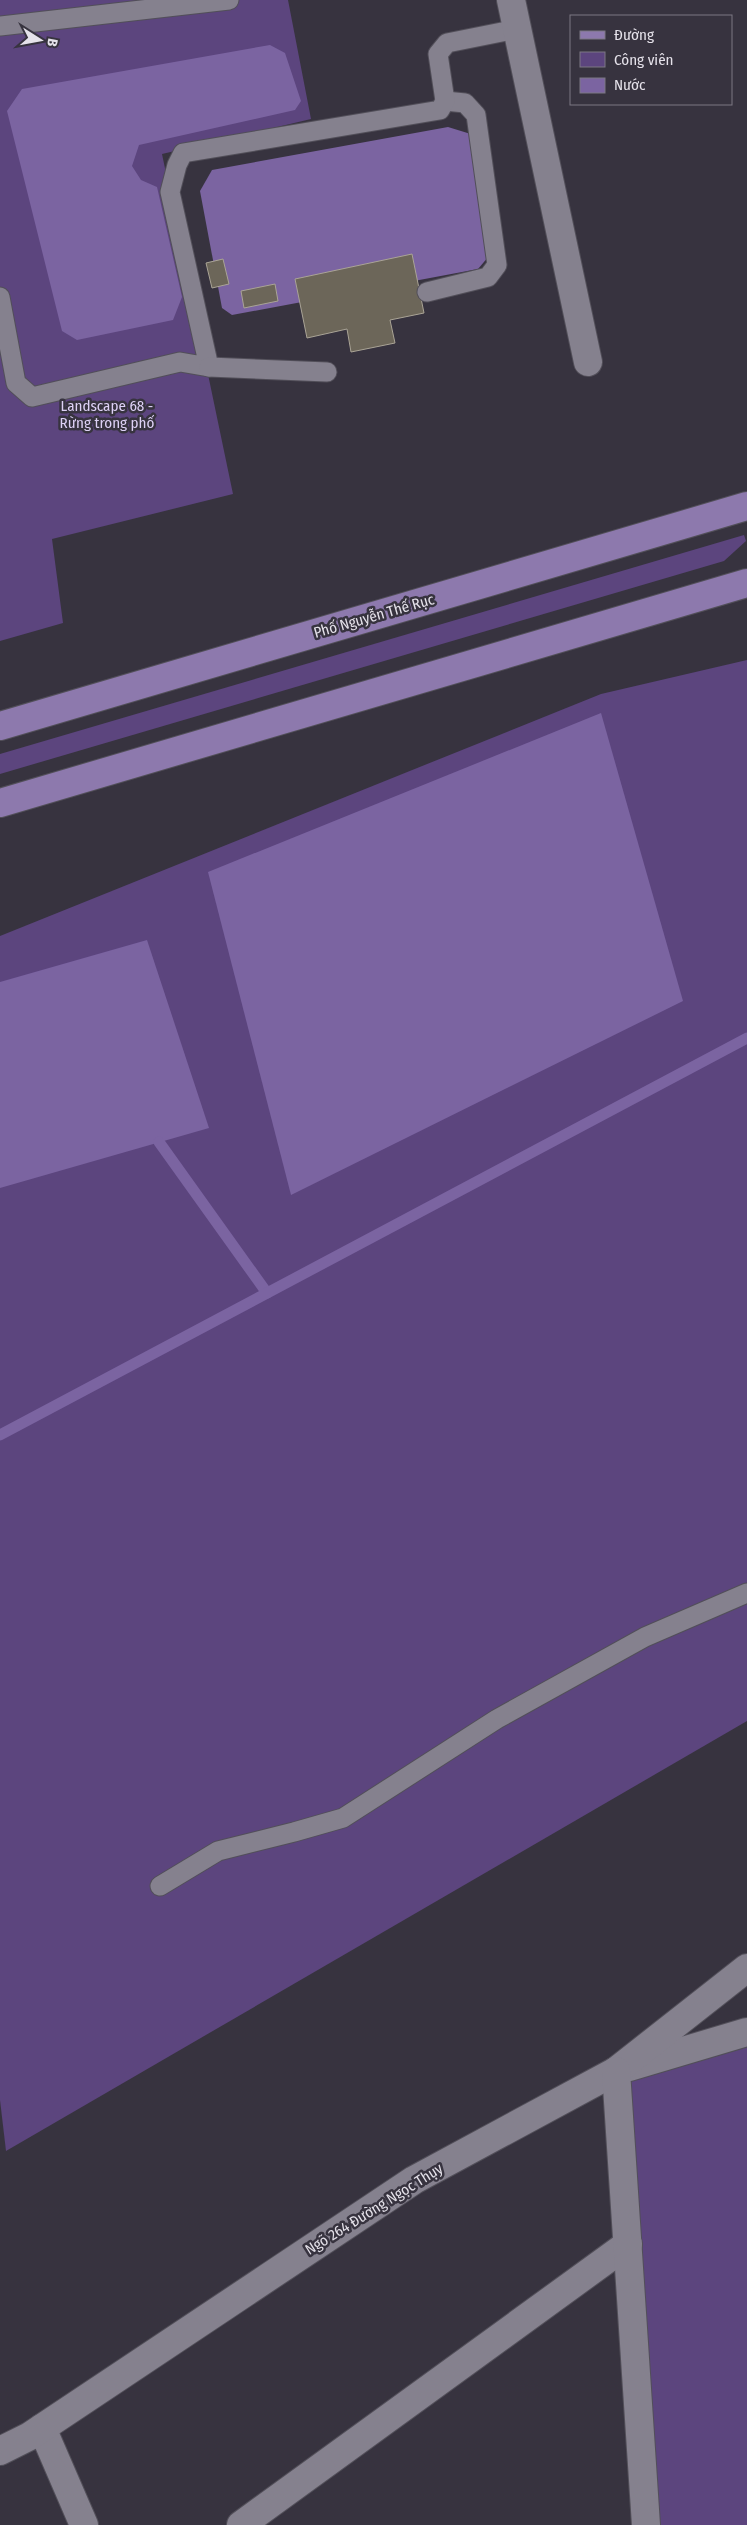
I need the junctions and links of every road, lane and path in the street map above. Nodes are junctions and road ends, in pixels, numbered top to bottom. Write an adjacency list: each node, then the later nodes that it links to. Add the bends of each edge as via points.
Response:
1 (229, 0): 3 (lane)
2 (510, 0): 4 (street)
3 (0, 26)
4 (517, 30): 5 (lane, via 446,43 438,54); 8 (street)
5 (446, 102): 6 (lane, via 465,103 476,115 497,264 488,277); 9 (lane, via 440,110 183,153 170,192)
6 (427, 292)
7 (0, 298): 9 (lane, via 16,383 32,397 180,362)
8 (588, 362)
9 (209, 367): 10 (lane)
10 (327, 372)
11 (747, 506): 13 (main road, Phố Nguyễn Thế Rục)
12 (747, 583): 14 (main road)
13 (0, 726)
14 (0, 803)
15 (747, 1593): 16 (lane, via 645,1637 497,1720 343,1818 218,1851)
16 (160, 1886)
17 (747, 1968): 19 (street, Ngõ 264 Đường Ngọc Thụy)
18 (747, 2032): 19 (street)
19 (616, 2071): 20 (street); 21 (street, Ngõ 264 Đường Ngọc Thụy, via 414,2180)
20 (628, 2244): 24 (street); 25 (street)
21 (42, 2428): 22 (street, Ngõ 264 Đường Ngọc Thụy); 23 (street)
22 (0, 2451)
23 (84, 2525)
24 (241, 2525)
25 (646, 2525)

